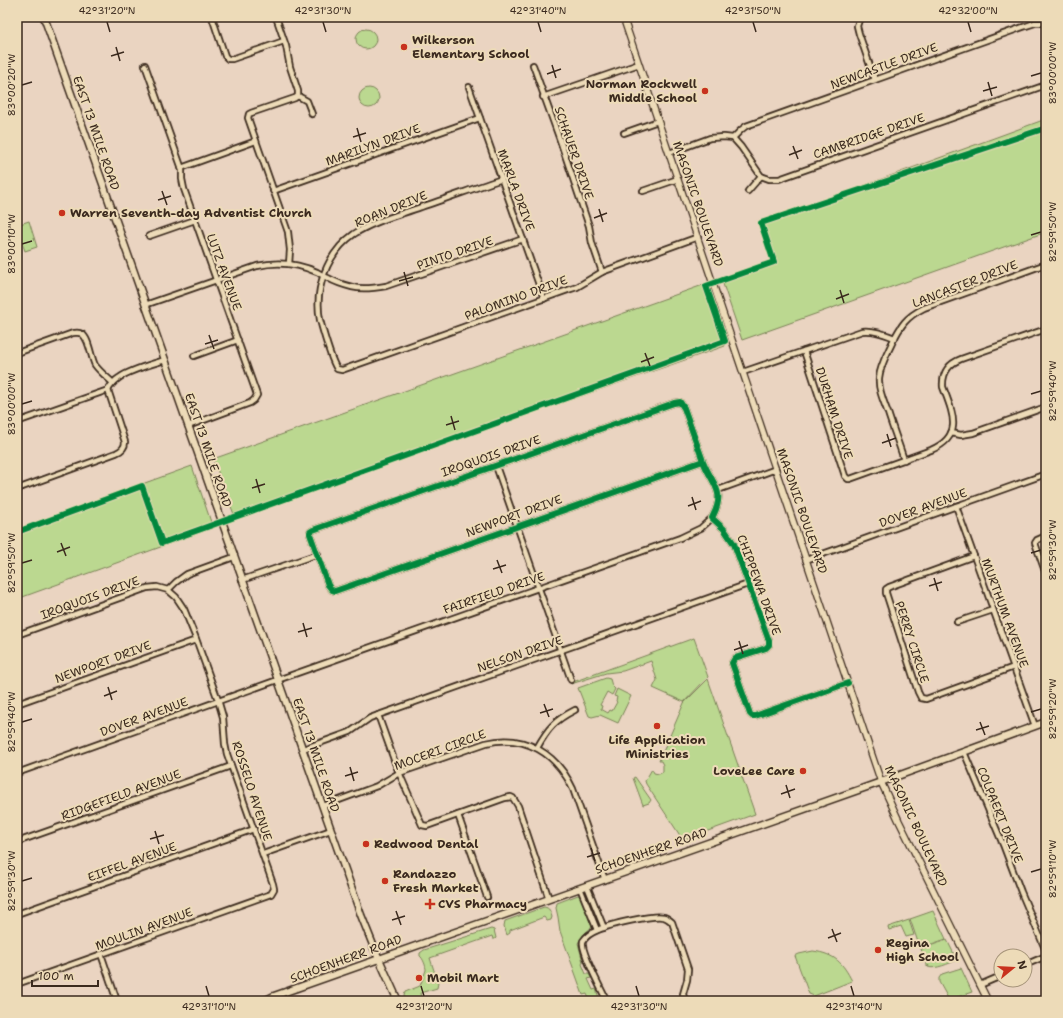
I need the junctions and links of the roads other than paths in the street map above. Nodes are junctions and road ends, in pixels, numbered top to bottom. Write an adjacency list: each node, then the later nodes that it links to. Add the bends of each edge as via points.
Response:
1 (44, 17): 40 (main road, EAST 13 MILE ROAD)
2 (212, 17): 7 (street, via 228,59)
3 (276, 17): 7 (street)
4 (623, 17): 8 (street, MASONIC BOULEVARD)
5 (860, 17): 11 (street, via 858,34)
6 (1046, 23): 11 (street, NEWCASTLE DRIVE, via 1023,27)
7 (284, 41): 14 (street)
8 (639, 64): 15 (street); 18 (street, MASONIC BOULEVARD)
9 (145, 65): 23 (street, LUTZ AVENUE)
10 (533, 65): 15 (street, SCHAUER DRIVE)
11 (875, 80): 20 (street, NEWCASTLE DRIVE, via 746,126)
12 (1046, 85): 24 (street, CAMBRIDGE DRIVE, via 779,179)
13 (469, 87): 17 (street, MARLA DRIVE)
14 (298, 96): 16 (street, via 306,102); 21 (street, via 248,116)
15 (543, 97): 36 (street, SCHAUER DRIVE, via 589,226)
16 (312, 114)
17 (480, 118): 25 (street, MARLA DRIVE); 29 (street, MARILYN DRIVE)
18 (658, 122): 19 (street); 22 (street, MASONIC BOULEVARD)
19 (624, 133)
20 (733, 138): 22 (street, via 710,138); 24 (street)
21 (256, 141): 23 (street); 29 (street)
22 (669, 153): 26 (street, MASONIC BOULEVARD)
23 (181, 168): 30 (street, LUTZ AVENUE, via 183,186)
24 (761, 176): 28 (street)
25 (502, 179): 33 (street, MARLA DRIVE); 37 (street, ROAN DRIVE, via 364,229 339,248)
26 (678, 179): 27 (street); 32 (street, MASONIC BOULEVARD)
27 (643, 191)
28 (748, 191)
29 (273, 192): 34 (street, via 288,232)
30 (195, 220): 31 (street); 38 (street, LUTZ AVENUE)
31 (150, 236)
32 (698, 237): 36 (street, PALOMINO DRIVE); 49 (street, MASONIC BOULEVARD)
33 (523, 239): 37 (street, PINTO DRIVE, via 386,286 352,287); 39 (street, MARLA DRIVE)
34 (289, 264): 37 (street, via 302,266); 38 (street, via 257,266)
35 (1046, 264): 42 (street, LANCASTER DRIVE, via 924,308 907,319)
36 (602, 272): 39 (street, PALOMINO DRIVE, via 577,287)
37 (324, 276): 48 (street, ROAN DRIVE, via 320,290 319,315)
38 (216, 280): 40 (street); 43 (street, LUTZ AVENUE)
39 (544, 299): 48 (street, PALOMINO DRIVE, via 342,370)
40 (145, 305): 47 (main road, EAST 13 MILE ROAD)
41 (1046, 329): 55 (street, via 961,359 950,366 945,374 943,388 953,419)
42 (895, 338): 44 (street, via 875,331 862,331); 56 (street, LANCASTER DRIVE, via 879,379 883,400)
43 (238, 340): 46 (street); 54 (street, LUTZ AVENUE, via 257,395 250,403)
44 (804, 351): 49 (street); 56 (street, DURHAM DRIVE, via 845,476 852,479)
45 (17, 353): 50 (street, via 77,332 81,333 86,338 96,367)
46 (194, 356)
47 (165, 360): 50 (street, via 119,377); 54 (main road, EAST 13 MILE ROAD)
48 (337, 369)
49 (743, 372): 59 (street, MASONIC BOULEVARD)
50 (113, 383): 51 (street)
51 (108, 390): 53 (street); 61 (street, via 124,438 124,447 116,453)
52 (1046, 407): 55 (street, via 973,433)
53 (17, 422)
54 (188, 426): 69 (main road, EAST 13 MILE ROAD)
55 (951, 433): 56 (street, via 938,447)
56 (904, 460)
57 (703, 461): 58 (street, IROQUOIS DRIVE, via 684,408 678,402); 62 (street); 65 (street, NEWPORT DRIVE)
58 (496, 466): 65 (street); 67 (street, IROQUOIS DRIVE, via 310,532)
59 (776, 469): 62 (street); 70 (street, MASONIC BOULEVARD)
60 (1046, 474): 63 (street, DOVER AVENUE)
61 (17, 489)
62 (718, 490): 64 (street, via 718,503)
63 (956, 506): 68 (street, MURTHUM AVENUE); 70 (street, DOVER AVENUE)
64 (712, 518): 73 (street, CHIPPEWA DRIVE, via 732,541); 74 (street, FAIRFIELD DRIVE, via 701,528 680,538)
65 (517, 527): 67 (street, NEWPORT DRIVE, via 335,591 328,585); 74 (street)
66 (1046, 536): 71 (street, via 1036,541)
67 (318, 554): 72 (street)
68 (974, 556): 76 (street, MURTHUM AVENUE); 81 (street, PERRY CIRCLE, via 886,589 918,692 921,698 929,698)
69 (234, 557): 72 (main road, EAST 13 MILE ROAD); 75 (street, via 187,574)
70 (806, 560): 84 (street, MASONIC BOULEVARD)
71 (1046, 574)
72 (242, 580): 82 (main road, EAST 13 MILE ROAD)
73 (748, 584): 80 (street, NELSON DRIVE); 84 (street, CHIPPEWA DRIVE, via 769,641 766,648 735,658 732,663 752,716)
74 (539, 588): 80 (street); 82 (street, FAIRFIELD DRIVE)
75 (168, 590): 78 (street, IROQUOIS DRIVE, via 160,587 147,588); 79 (street, ROSSELO AVENUE, via 183,606)
76 (993, 610): 77 (street); 81 (street, MURTHUM AVENUE)
77 (958, 622)
78 (17, 635)
79 (196, 640): 85 (street, ROSSELO AVENUE); 86 (street, NEWPORT DRIVE)
80 (560, 650): 83 (street); 88 (street, NELSON DRIVE)
81 (1014, 667): 90 (street, MURTHUM AVENUE)
82 (278, 680): 85 (street, DOVER AVENUE); 92 (main road, EAST 13 MILE ROAD)
83 (571, 680)
84 (848, 683): 97 (street, MASONIC BOULEVARD)
85 (218, 701): 94 (street, ROSSELO AVENUE); 95 (street, DOVER AVENUE)
86 (17, 704)
87 (575, 710): 91 (street, via 550,727)
88 (378, 715): 92 (street, NELSON DRIVE, via 367,719 350,732); 96 (street)
89 (1046, 722): 90 (main road, SCHOENHERR ROAD)
90 (1035, 726): 93 (main road, SCHOENHERR ROAD)
91 (537, 748): 96 (street, MOCERI CIRCLE, via 510,741 490,742); 104 (street, MOCERI CIRCLE, via 554,761 569,780)
92 (302, 749): 98 (main road, EAST 13 MILE ROAD)
93 (964, 752): 97 (main road, SCHOENHERR ROAD); 113 (street, COLPAERT DRIVE)
94 (231, 766): 100 (street, ROSSELO AVENUE); 102 (street, RIDGEFIELD AVENUE)
95 (17, 773)
96 (400, 773): 98 (street, MOCERI CIRCLE, via 377,786); 99 (street, via 420,823 424,826)
97 (881, 782): 104 (main road, SCHOENHERR ROAD); 120 (street, MASONIC BOULEVARD)
98 (323, 806): 101 (main road, EAST 13 MILE ROAD)
99 (458, 815): 108 (street); 109 (street, via 505,798 513,798 518,806)
100 (254, 829): 103 (street, ROSSELO AVENUE); 110 (street, EIFFEL AVENUE)
101 (331, 830): 103 (street); 116 (main road, EAST 13 MILE ROAD)
102 (17, 842)
103 (262, 854): 107 (street, ROSSELO AVENUE)
104 (605, 880): 105 (main road, SCHOENHERR ROAD)
105 (587, 886): 106 (main road, SCHOENHERR ROAD); 111 (street)
106 (580, 888): 109 (main road, SCHOENHERR ROAD); 112 (street)
107 (274, 889): 114 (street, MOULIN AVENUE, via 271,894)
108 (487, 897)
109 (549, 899): 116 (main road, SCHOENHERR ROAD)
110 (17, 914)
111 (604, 928): 112 (street); 125 (street, via 650,917 669,919 688,969 683,991)
112 (597, 930): 124 (street, via 586,937 583,946)
113 (1046, 951)
114 (101, 954): 119 (street, MOULIN AVENUE); 121 (street)
115 (1046, 956): 117 (street)
116 (379, 959): 122 (main road, SCHOENHERR ROAD); 123 (main road, EAST 13 MILE ROAD)
117 (1033, 962)
118 (993, 979): 120 (street)
119 (17, 984)
120 (980, 985): 126 (street, MASONIC BOULEVARD)
121 (117, 1001)
122 (264, 1001)
123 (398, 1001)
124 (607, 1001)
125 (685, 1001)
126 (988, 1001)

